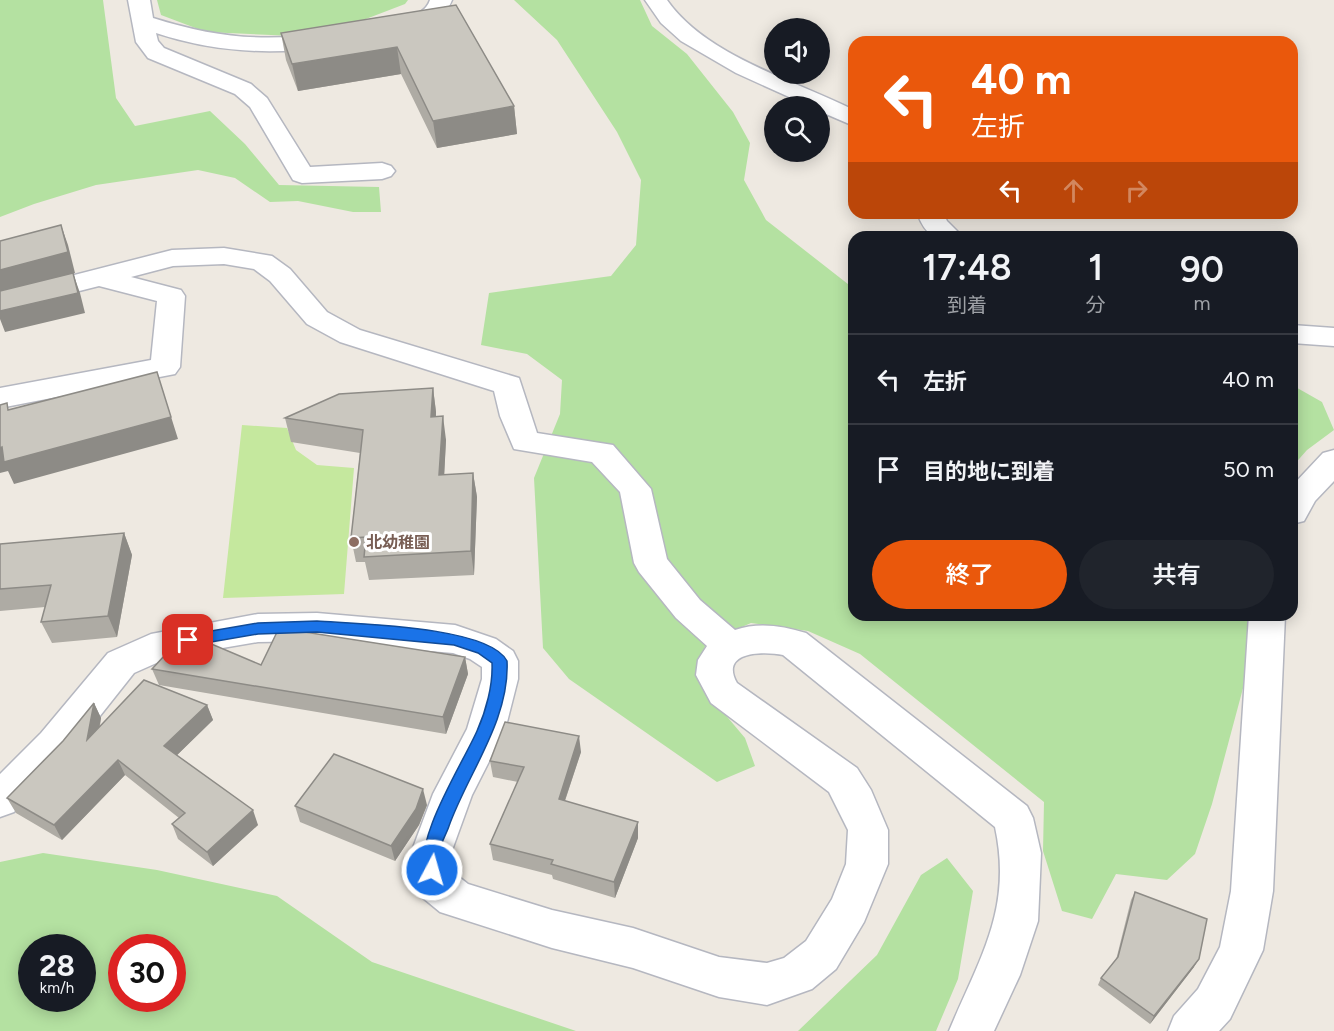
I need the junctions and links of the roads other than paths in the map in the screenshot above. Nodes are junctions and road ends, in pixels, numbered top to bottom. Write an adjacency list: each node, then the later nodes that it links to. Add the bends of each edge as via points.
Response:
1 (441, 0): 4 (street, via 439,9 426,20)
2 (656, 0): 6 (street, via 680,28 713,52)
3 (141, 11): 5 (street, via 199,40 252,48); 7 (street, via 147,42 156,53 243,88 259,103 302,175)
4 (384, 30)
5 (351, 36)
6 (848, 116)
7 (382, 171)
8 (932, 219): 9 (street)
9 (942, 231)
10 (98, 277): 11 (street); 14 (street, via 171,296 165,367); 18 (street, via 172,258 224,256 262,261 280,275 317,318 350,336 508,385 525,442 602,453 635,489 651,562 688,609)
11 (0, 303)
12 (1298, 334): 13 (street)
13 (1334, 337)
14 (0, 398)
15 (1334, 461): 16 (street)
16 (1298, 503)
17 (1267, 621): 21 (street, via 1248,911 1240,950 1214,1004)
18 (730, 646): 19 (street, via 716,660 714,675 724,693 843,780 858,802 868,830 867,864 849,909 821,955 797,975 767,984 719,977 633,948 552,930 455,899 438,885 431,852 453,794 486,730 501,679 500,661 483,649 454,639 317,627 258,628 155,648 121,663 109,674 55,744); 20 (street, via 747,640 771,639 793,644 1013,818 1021,853 1017,921 998,975)
19 (0, 800)
20 (971, 1031)
21 (1190, 1031)

